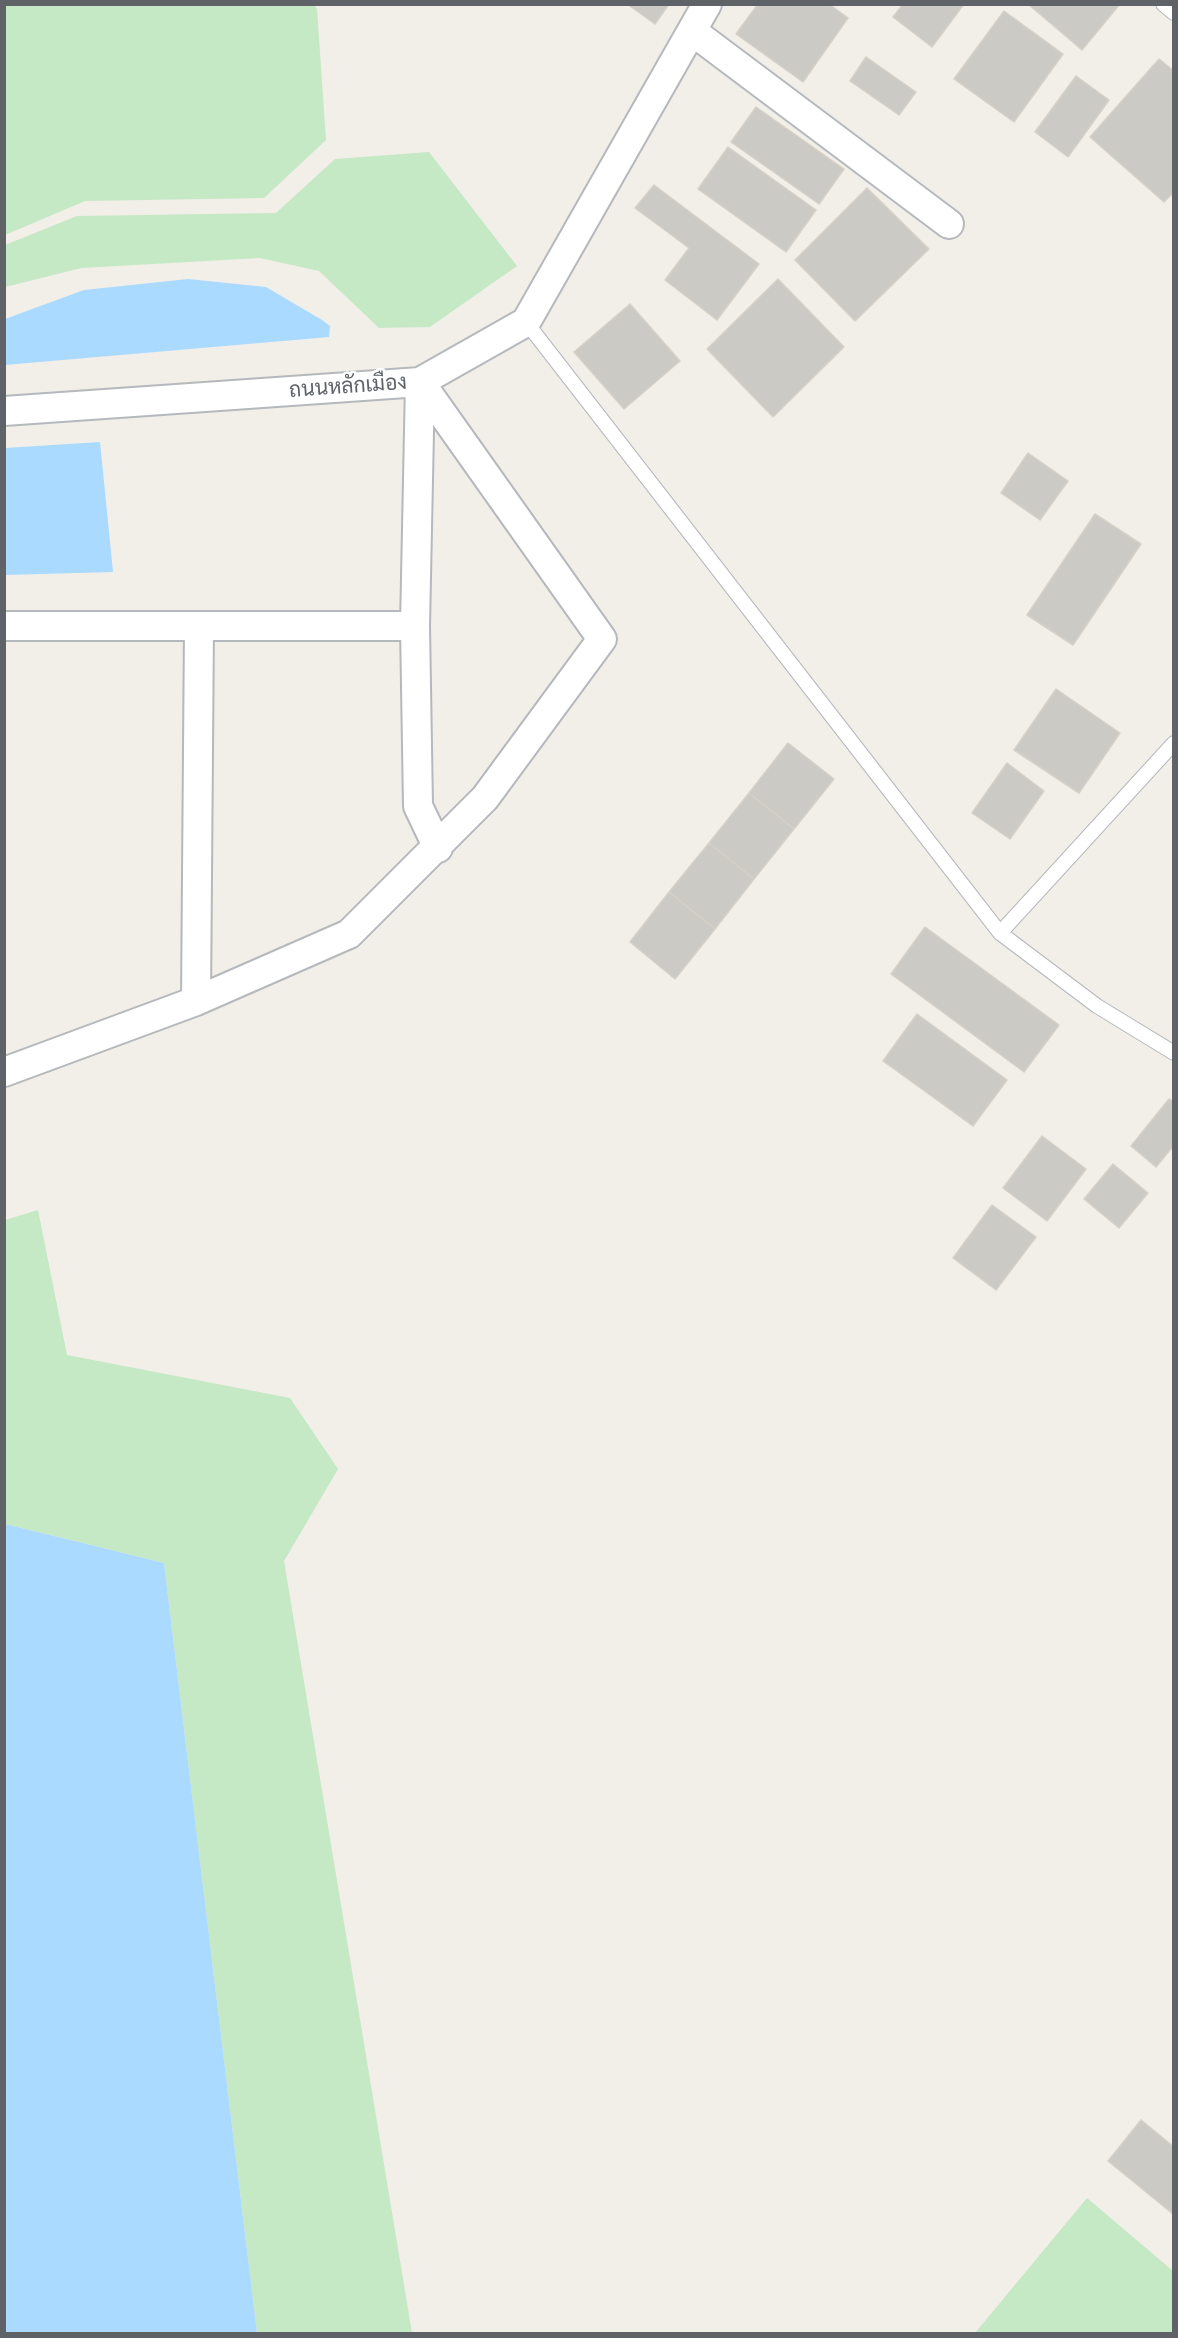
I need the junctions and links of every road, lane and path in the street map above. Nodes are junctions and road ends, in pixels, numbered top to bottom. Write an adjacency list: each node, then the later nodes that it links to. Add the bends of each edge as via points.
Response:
1 (707, 4): 4 (street)
2 (1162, 4): 3 (lane)
3 (1173, 14)
4 (692, 31): 5 (street); 6 (street)
5 (949, 224)
6 (526, 322): 7 (street, ถนนหลักเมือง); 14 (lane)
7 (420, 382): 8 (street, ถนนหลักเมือง); 11 (street); 13 (street, via 602,639 485,798)
8 (4, 411)
9 (4, 626): 10 (street)
10 (199, 626): 11 (street); 15 (street)
11 (415, 626): 13 (street, via 418,807)
12 (1173, 742): 14 (lane)
13 (438, 848): 15 (street, via 349,934)
14 (1000, 933): 16 (lane, via 1097,1006)
15 (196, 1001): 17 (street)
16 (1173, 1053)
17 (4, 1072)

